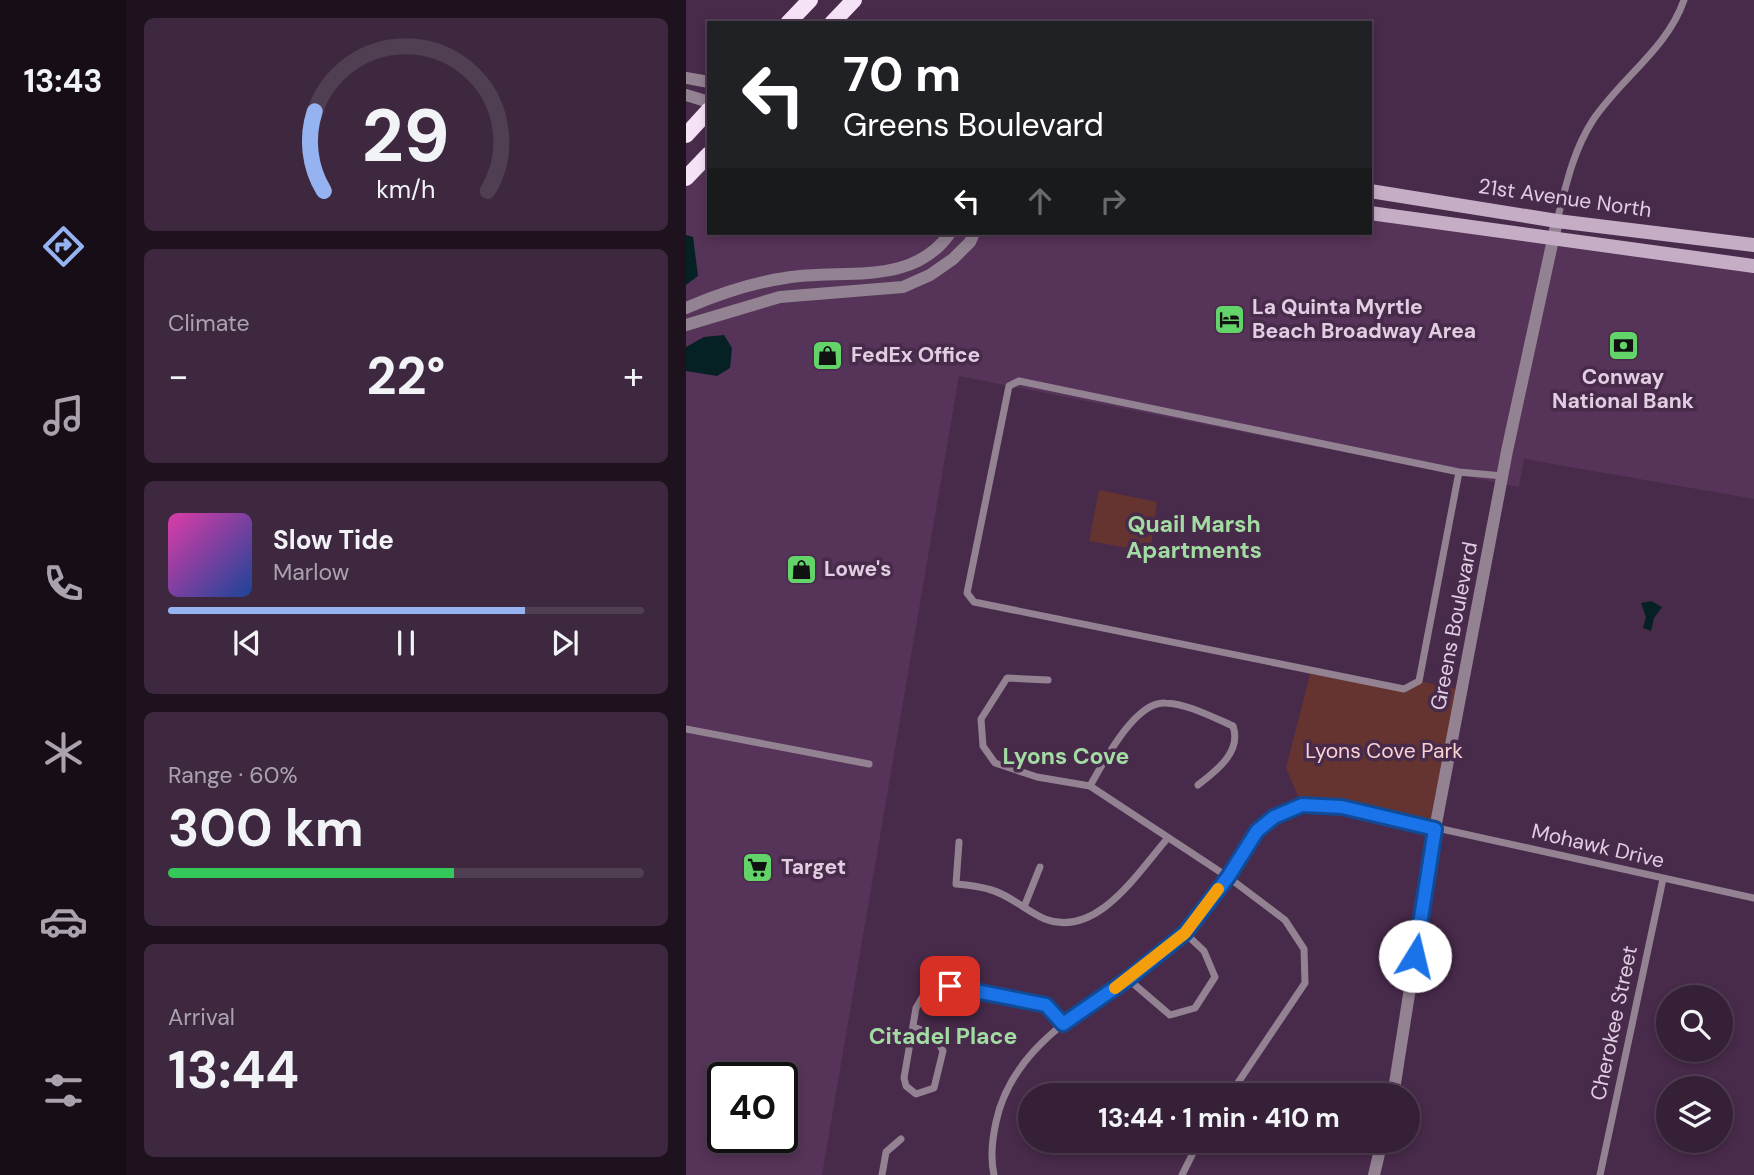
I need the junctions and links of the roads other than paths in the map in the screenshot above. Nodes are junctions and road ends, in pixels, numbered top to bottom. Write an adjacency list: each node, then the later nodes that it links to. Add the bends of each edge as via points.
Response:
1 (810, 0): 5 (highway)
2 (854, 0): 4 (highway)
3 (1684, 0): 16 (street, Greens Boulevard, via 1667,33 1589,128 1571,166)
4 (837, 20)
5 (790, 21)
6 (686, 78): 7 (street)
7 (707, 82)
8 (686, 95): 9 (street)
9 (707, 101)
10 (707, 112): 11 (highway)
11 (686, 135)
12 (707, 156): 13 (highway)
13 (686, 178)
14 (1372, 191): 16 (main road, 21st Avenue North)
15 (1372, 213): 19 (main road, 21st Avenue North)
16 (1557, 221): 19 (street, Greens Boulevard); 20 (main road, 21st Avenue North)
17 (948, 235): 22 (street, via 926,258 895,272 786,278)
18 (973, 235): 23 (street, via 953,258 903,287 780,297)
19 (1553, 240): 21 (main road, 21st Avenue North); 25 (street, Greens Boulevard)
20 (1754, 245)
21 (1754, 267)
22 (686, 308)
23 (686, 325)
24 (1459, 472): 24 (street, via 1019,382 1009,386 967,593 974,602 1404,689 1419,681); 25 (street)
25 (1503, 476): 31 (street, Greens Boulevard)
26 (1048, 680): 30 (street, via 1007,678 981,719 983,746 995,763)
27 (686, 729): 28 (street)
28 (869, 764)
29 (1198, 785): 30 (street, via 1230,755 1236,739 1233,726 1163,702 1142,712)
30 (1090, 786): 32 (street)
31 (1435, 829): 35 (street, via 1342,807 1302,805 1274,817 1257,831); 36 (street, Mohawk Drive); 44 (street, Greens Boulevard)
32 (1167, 839): 35 (street); 38 (street, via 1097,914 1062,923)
33 (960, 842): 38 (street, via 956,884 990,889)
34 (1040, 867): 38 (street)
35 (1228, 877): 39 (street); 43 (street, via 1285,920 1304,949 1305,983)
36 (1663, 879): 37 (street, Mohawk Drive); 52 (street, Cherokee Street)
37 (1754, 898)
38 (1024, 907)
39 (1185, 933): 40 (street); 40 (street, via 1204,951 1215,977 1195,1008 1170,1015)
40 (1128, 979): 41 (street)
41 (1063, 1024): 42 (street, via 1046,1005 950,986 925,993); 49 (street, via 1025,1060 1000,1102 990,1161)
42 (913, 1027): 42 (street, via 934,1034 943,1051 933,1088 916,1094 906,1086 904,1077)
43 (1238, 1083)
44 (1395, 1083)
45 (901, 1139): 48 (street, via 886,1152)
46 (1193, 1153): 50 (street)
47 (1379, 1153): 51 (street)
48 (882, 1175)
49 (993, 1175)
50 (1182, 1175)
51 (1374, 1175)
52 (1600, 1175)

